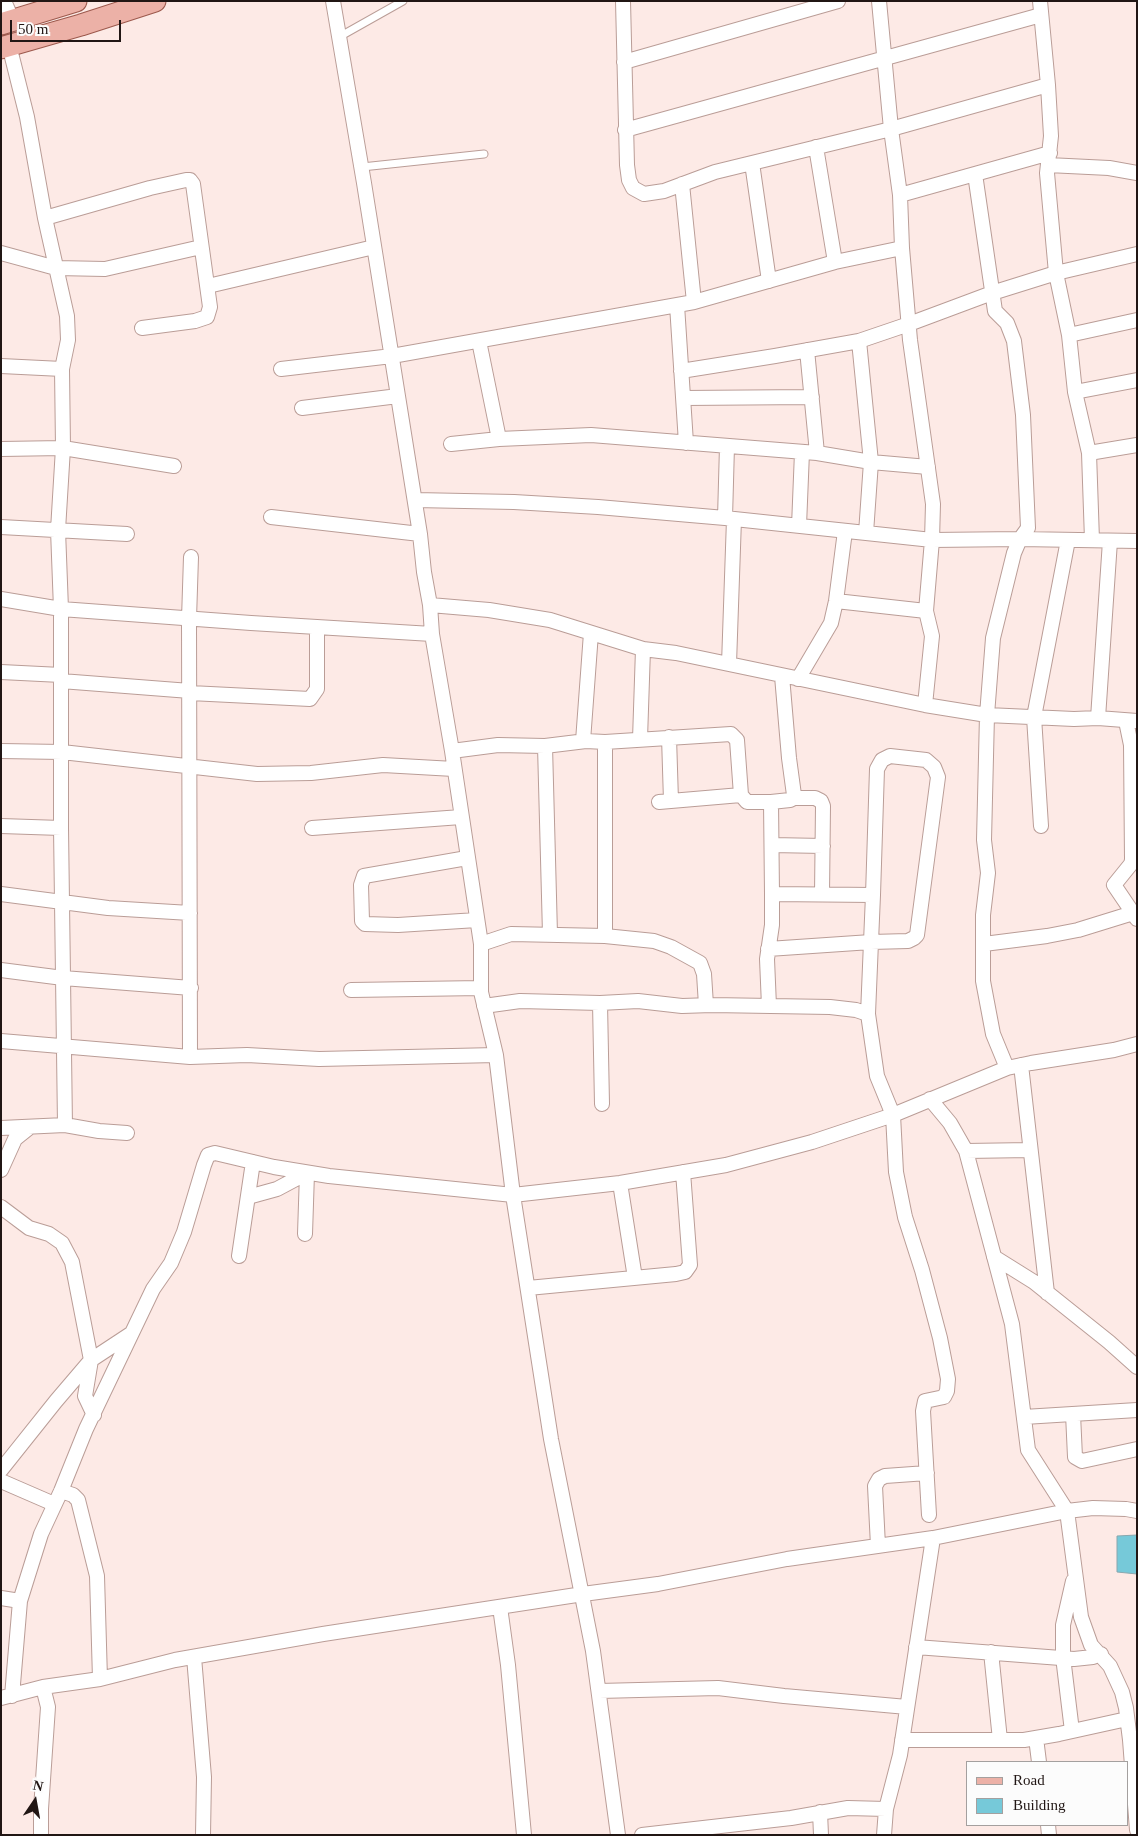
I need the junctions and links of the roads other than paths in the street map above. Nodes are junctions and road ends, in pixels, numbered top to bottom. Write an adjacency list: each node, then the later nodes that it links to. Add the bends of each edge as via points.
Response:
1 (4, 1): 11 (street)
2 (76, 1): 9 (main road)
3 (155, 1): 13 (main road)
4 (333, 1): 12 (street)
5 (403, 1): 12 (lane)
6 (623, 1): 15 (street)
7 (838, 1): 15 (street)
8 (879, 1): 14 (street)
9 (39, 7): 11 (main road)
10 (1040, 8): 14 (street); 16 (street)
11 (7, 22)
12 (339, 37): 23 (street)
13 (5, 47): 28 (street, via 28,117)
14 (884, 59): 17 (street); 18 (street)
15 (624, 62): 18 (street)
16 (1048, 84): 17 (street); 21 (street)
17 (891, 129): 19 (street); 27 (street)
18 (625, 130): 26 (street, via 627,166 633,188 644,194)
19 (816, 148): 22 (street); 34 (street)
20 (484, 154): 23 (lane)
21 (1049, 159): 24 (street); 25 (street); 36 (street, via 1047,173)
22 (752, 163): 26 (street); 37 (street)
23 (362, 167): 30 (street)
24 (1137, 172)
25 (974, 174): 27 (street); 39 (street)
26 (682, 184): 40 (street)
27 (900, 195): 31 (street)
28 (45, 218): 29 (street, via 190,180); 35 (street)
29 (201, 247): 35 (street, via 105,269); 38 (street)
30 (374, 247): 38 (street); 49 (street)
31 (902, 248): 34 (street); 43 (street)
32 (1, 253): 35 (street)
33 (1137, 254): 36 (street)
34 (835, 262): 37 (street)
35 (56, 268): 51 (street, via 67,316 68,340)
36 (1056, 273): 39 (street); 45 (street)
37 (769, 281): 40 (street)
38 (208, 286): 44 (street, via 210,308 206,317)
39 (992, 293): 43 (street); 83 (street, via 995,311 1007,323 1014,341 1023,415 1028,528)
40 (694, 302): 41 (street)
41 (677, 304): 46 (street); 53 (street)
42 (1137, 320): 45 (street)
43 (909, 324): 47 (street); 72 (street)
44 (142, 328)
45 (1069, 335): 55 (street)
46 (479, 340): 49 (street); 60 (street)
47 (859, 341): 48 (street); 70 (street)
48 (807, 350): 53 (street); 57 (street)
49 (392, 356): 52 (street); 56 (street)
50 (1, 366): 51 (street)
51 (62, 368): 65 (street)
52 (281, 368)
53 (681, 371): 58 (street)
54 (1137, 380): 55 (street)
55 (1075, 392): 69 (street)
56 (398, 396): 59 (street); 73 (street)
57 (812, 397): 58 (street); 68 (street)
58 (683, 398): 61 (street)
59 (302, 408)
60 (499, 439): 61 (street, via 591,435); 62 (street)
61 (686, 443): 64 (street)
62 (451, 444)
63 (1137, 445): 69 (street)
64 (726, 446): 67 (street); 75 (street)
65 (63, 448): 66 (street); 71 (street); 78 (street)
66 (1, 449)
67 (802, 452): 68 (street); 76 (street)
68 (817, 453): 70 (street)
69 (1089, 453): 86 (street)
70 (871, 462): 72 (street); 80 (street)
71 (174, 466)
72 (928, 467): 84 (street, via 933,504)
73 (415, 500): 75 (street, via 524,502); 82 (street)
74 (271, 517): 82 (street)
75 (730, 518): 76 (street); 100 (street)
76 (799, 526): 79 (street)
77 (1, 527): 78 (street)
78 (58, 530): 81 (street); 93 (street)
79 (845, 531): 80 (street); 91 (street)
80 (866, 533): 84 (street)
81 (127, 534)
82 (420, 534): 92 (street)
83 (1020, 539): 84 (street); 85 (street); 107 (street, via 993,638)
84 (932, 540): 94 (street)
85 (1068, 540): 86 (street); 108 (street)
86 (1092, 540): 87 (street)
87 (1110, 541): 88 (street); 109 (street)
88 (1137, 541)
89 (191, 557): 95 (street)
90 (1, 599): 93 (street)
91 (836, 601): 94 (street); 104 (street, via 831,623)
92 (430, 604): 97 (street, via 550,620); 98 (street)
93 (61, 608): 95 (street); 103 (street)
94 (926, 611): 106 (street, via 932,636)
95 (190, 619): 96 (street); 105 (street)
96 (317, 627): 98 (street); 105 (street, via 317,689 310,699)
97 (591, 633): 99 (street); 113 (street)
98 (432, 634): 117 (street)
99 (643, 649): 100 (street); 112 (street)
100 (729, 664): 102 (street)
101 (1, 672): 103 (street)
102 (782, 676): 104 (street); 122 (street)
103 (61, 678): 105 (street); 118 (street)
104 (798, 679): 106 (street)
105 (190, 692): 119 (street)
106 (925, 705): 107 (street)
107 (987, 715): 108 (street); 145 (street, via 984,840 988,872 983,915)
108 (1034, 717): 109 (street); 126 (street)
109 (1098, 718): 110 (street)
110 (1132, 721): 132 (street)
111 (669, 737): 112 (street); 121 (street, via 734,736 737,740); 121 (street, via 665,801)
112 (640, 739): 114 (street)
113 (583, 741): 114 (street); 115 (street)
114 (605, 742): 142 (street)
115 (545, 746): 117 (street, via 498,745); 141 (street)
116 (1, 751): 118 (street)
117 (452, 751): 120 (street)
118 (62, 752): 119 (street); 127 (street)
119 (191, 767): 120 (street, via 257,774 311,773 383,765); 138 (street)
120 (454, 769): 124 (street)
121 (741, 795): 123 (street, via 747,802)
122 (794, 798): 123 (street); 130 (street, via 821,801)
123 (771, 802): 129 (street)
124 (461, 817): 128 (street); 131 (street)
125 (1, 826): 127 (street)
126 (1041, 826)
127 (61, 828): 137 (street)
128 (312, 828)
129 (772, 845): 130 (street); 134 (street)
130 (823, 846): 135 (street)
131 (467, 858): 140 (street); 140 (street, via 364,876 361,885 362,921 365,924 398,925)
132 (1134, 864): 139 (street, via 1114,885)
133 (1, 894): 137 (street)
134 (772, 894): 135 (street); 146 (street)
135 (822, 894): 136 (street)
136 (873, 895): 143 (street); 143 (street, via 877,769 882,760 890,756 926,760 938,776 917,934 908,941)
137 (63, 902): 138 (street); 148 (street)
138 (190, 913): 149 (street)
139 (1135, 916): 145 (street, via 1047,936)
140 (477, 920): 144 (street)
141 (550, 934): 142 (street); 144 (street, via 511,934)
142 (605, 936): 153 (street, via 654,941 700,963)
143 (871, 942): 146 (street); 156 (street)
144 (481, 944): 150 (street)
145 (984, 944): 162 (street, via 983,981 993,1034)
146 (768, 949): 155 (street)
147 (1, 970): 148 (street)
148 (62, 978): 149 (street); 159 (street)
149 (191, 988): 161 (street)
150 (481, 988): 151 (street); 154 (street)
151 (351, 990)
152 (600, 1004): 153 (street, via 638,1001); 154 (street, via 520,1002); 164 (street)
153 (706, 1005): 155 (street)
154 (484, 1006): 160 (street)
155 (769, 1006): 156 (street, via 830,1007)
156 (868, 1014): 165 (street, via 877,1076)
157 (1, 1042): 159 (street)
158 (1137, 1044): 162 (street)
159 (64, 1047): 161 (street); 166 (street)
160 (496, 1055): 161 (street, via 319,1059); 177 (street)
161 (190, 1056)
162 (1014, 1067): 163 (street); 170 (street)
163 (930, 1099): 165 (street); 171 (street, via 950,1123)
164 (602, 1104)
165 (893, 1115): 174 (street, via 812,1142); 195 (street, via 896,1172 905,1217 922,1270 948,1379 944,1397 925,1401)
166 (65, 1125): 167 (street); 169 (street)
167 (30, 1127): 168 (street); 173 (street, via 16,1139)
168 (1, 1128)
169 (127, 1133)
170 (1030, 1150): 171 (street); 185 (street)
171 (966, 1151): 182 (street)
172 (253, 1162): 175 (street); 178 (street); 186 (street, via 215,1153 208,1156 181,1240 171,1263 152,1289)
173 (1, 1170)
174 (683, 1172): 176 (street); 183 (street, via 690,1265 685,1272)
175 (307, 1173): 177 (street); 178 (street, via 277,1189); 180 (street)
176 (620, 1183): 177 (street); 183 (street)
177 (513, 1195): 184 (street)
178 (248, 1197): 181 (street)
179 (1, 1208): 187 (street, via 28,1228 50,1234 62,1243 72,1262)
180 (304, 1234)
181 (239, 1256)
182 (994, 1257): 185 (street); 192 (street, via 1012,1324)
183 (635, 1278): 184 (street)
184 (528, 1288): 204 (street, via 551,1440)
185 (1047, 1293): 188 (street)
186 (132, 1333): 187 (street); 191 (street)
187 (91, 1360): 191 (street, via 85,1396); 194 (street)
188 (1137, 1367)
189 (1137, 1410): 190 (street)
190 (1073, 1414): 192 (street); 193 (street, via 1075,1457 1082,1461)
191 (94, 1415): 196 (street)
192 (1024, 1417): 198 (street, via 1028,1450)
193 (1137, 1449)
194 (1, 1472): 197 (street)
195 (927, 1474): 200 (street); 202 (street, via 879,1479 875,1486)
196 (61, 1491): 197 (street); 213 (street, via 78,1500 97,1576)
197 (54, 1504): 206 (street)
198 (1067, 1512): 199 (street, via 1093,1508); 201 (street); 203 (street)
199 (1137, 1512)
200 (929, 1515)
201 (933, 1538): 202 (street); 208 (street)
202 (878, 1546): 204 (street)
203 (1075, 1576): 210 (street, via 1081,1617 1092,1645); 212 (street, via 1063,1625)
204 (583, 1594): 207 (street); 215 (street)
205 (1, 1598): 206 (street)
206 (20, 1601): 216 (street)
207 (500, 1607): 211 (street); 229 (street)
208 (916, 1647): 209 (street); 217 (street)
209 (991, 1652): 212 (street); 222 (street)
210 (1101, 1654): 212 (street, via 1083,1658); 218 (street, via 1122,1692)
211 (194, 1657): 213 (street); 228 (street, via 204,1777)
212 (1063, 1657): 219 (street)
213 (100, 1679): 214 (street)
214 (43, 1687): 216 (street); 227 (street, via 48,1707)
215 (598, 1691): 217 (street, via 718,1688); 230 (street)
216 (7, 1697)
217 (907, 1707): 221 (street)
218 (1127, 1719): 219 (street); 226 (street)
219 (1072, 1731): 220 (street)
220 (1036, 1738): 222 (street); 223 (street)
221 (902, 1740): 222 (street); 224 (street)
222 (1000, 1740)
223 (1039, 1761)
224 (886, 1809): 225 (street, via 848,1808); 233 (street)
225 (820, 1812): 231 (street); 232 (street)
226 (1137, 1830)
227 (41, 1835)
228 (203, 1835)
229 (524, 1835)
230 (618, 1835)
231 (642, 1835)
232 (821, 1835)
233 (884, 1835)

